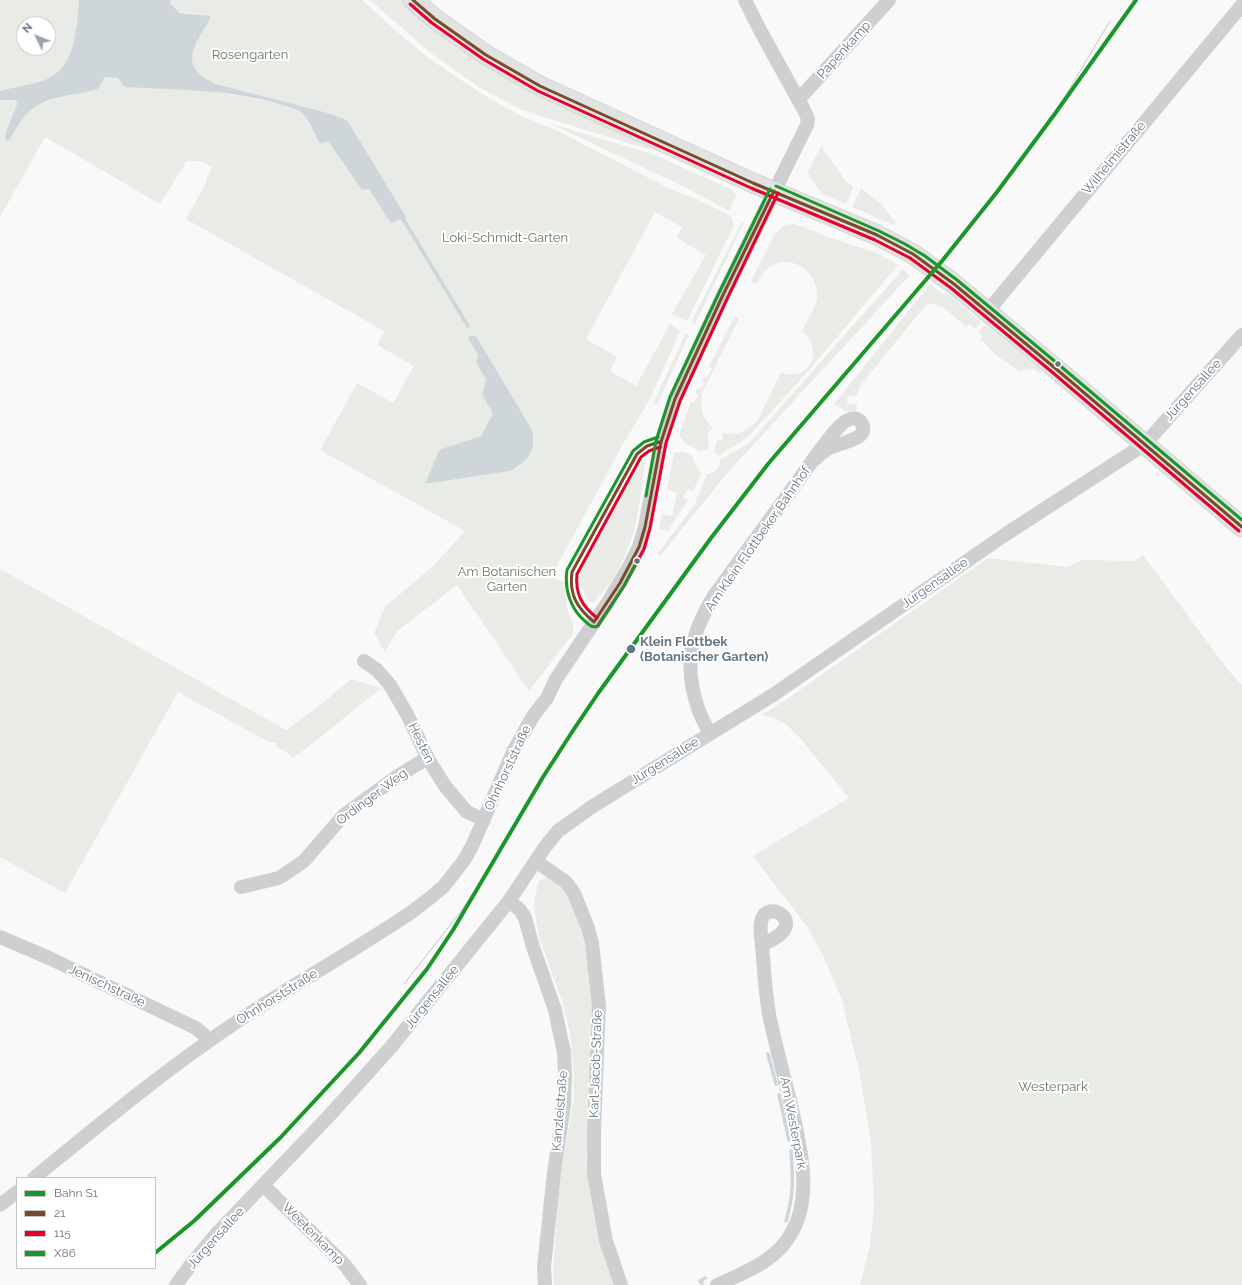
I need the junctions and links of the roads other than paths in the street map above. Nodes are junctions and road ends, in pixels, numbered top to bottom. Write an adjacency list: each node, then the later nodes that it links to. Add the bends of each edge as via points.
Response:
1 (413, 0): 6 (street, via 486,55 540,86)
2 (745, 0): 5 (street, Ohnhorststraße)
3 (889, 0): 5 (street, Papenkamp)
4 (1242, 5): 7 (street, Wilhelmistraße)
5 (799, 99): 6 (street, Ohnhorststraße, via 808,122)
6 (774, 191): 7 (street, via 904,248 954,284); 15 (street, Ohnhorststraße, via 675,399 661,442 639,547 620,583 533,716 513,752)
7 (987, 312): 9 (street)
8 (1242, 335): 9 (street, Jürgensallee)
9 (1145, 444): 11 (street); 13 (street, Jürgensallee, via 996,541 773,695)
10 (815, 459): 13 (street, Am Klein Flottbeker Bahnhof, via 714,596 698,627 692,647 691,679 699,711)
11 (1242, 527)
12 (364, 661): 14 (street, Hesten, via 377,670 390,685)
13 (710, 734): 16 (street, Jürgensallee, via 593,806 558,832 545,847)
14 (428, 759): 15 (street, Hesten, via 460,805 467,812); 17 (street, Ordinger Weg, via 395,778 343,816 297,867 278,878)
15 (484, 820): 21 (street, Ohnhorststraße, via 465,860 430,898 394,924 284,991)
16 (537, 862): 18 (street, Jürgensallee); 29 (street, Karl-Jacob-Straße, via 570,887 592,943 599,1006 594,1174 606,1241)
17 (241, 887)
18 (509, 901): 23 (street, Jürgensallee, via 391,1047); 28 (street, Kanzleistraße, via 524,915 551,995 564,1052 564,1106 544,1260)
19 (0, 938): 21 (street, Jenischstraße, via 53,960 196,1028)
20 (762, 945): 20 (street, Am Westerpark, via 761,922 766,915 775,911 784,918 785,929); 30 (street, Am Westerpark, via 769,1014 800,1144 802,1201 792,1232 785,1244 772,1257)
21 (209, 1041): 22 (street, Ohnhorststraße)
22 (35, 1177)
23 (264, 1186): 26 (street, Jürgensallee, via 218,1232); 27 (street, Weetenkamp, via 344,1264)
24 (16, 1193): 25 (street)
25 (0, 1205)
26 (176, 1285)
27 (360, 1285)
28 (545, 1285)
29 (620, 1285)
30 (717, 1285)

